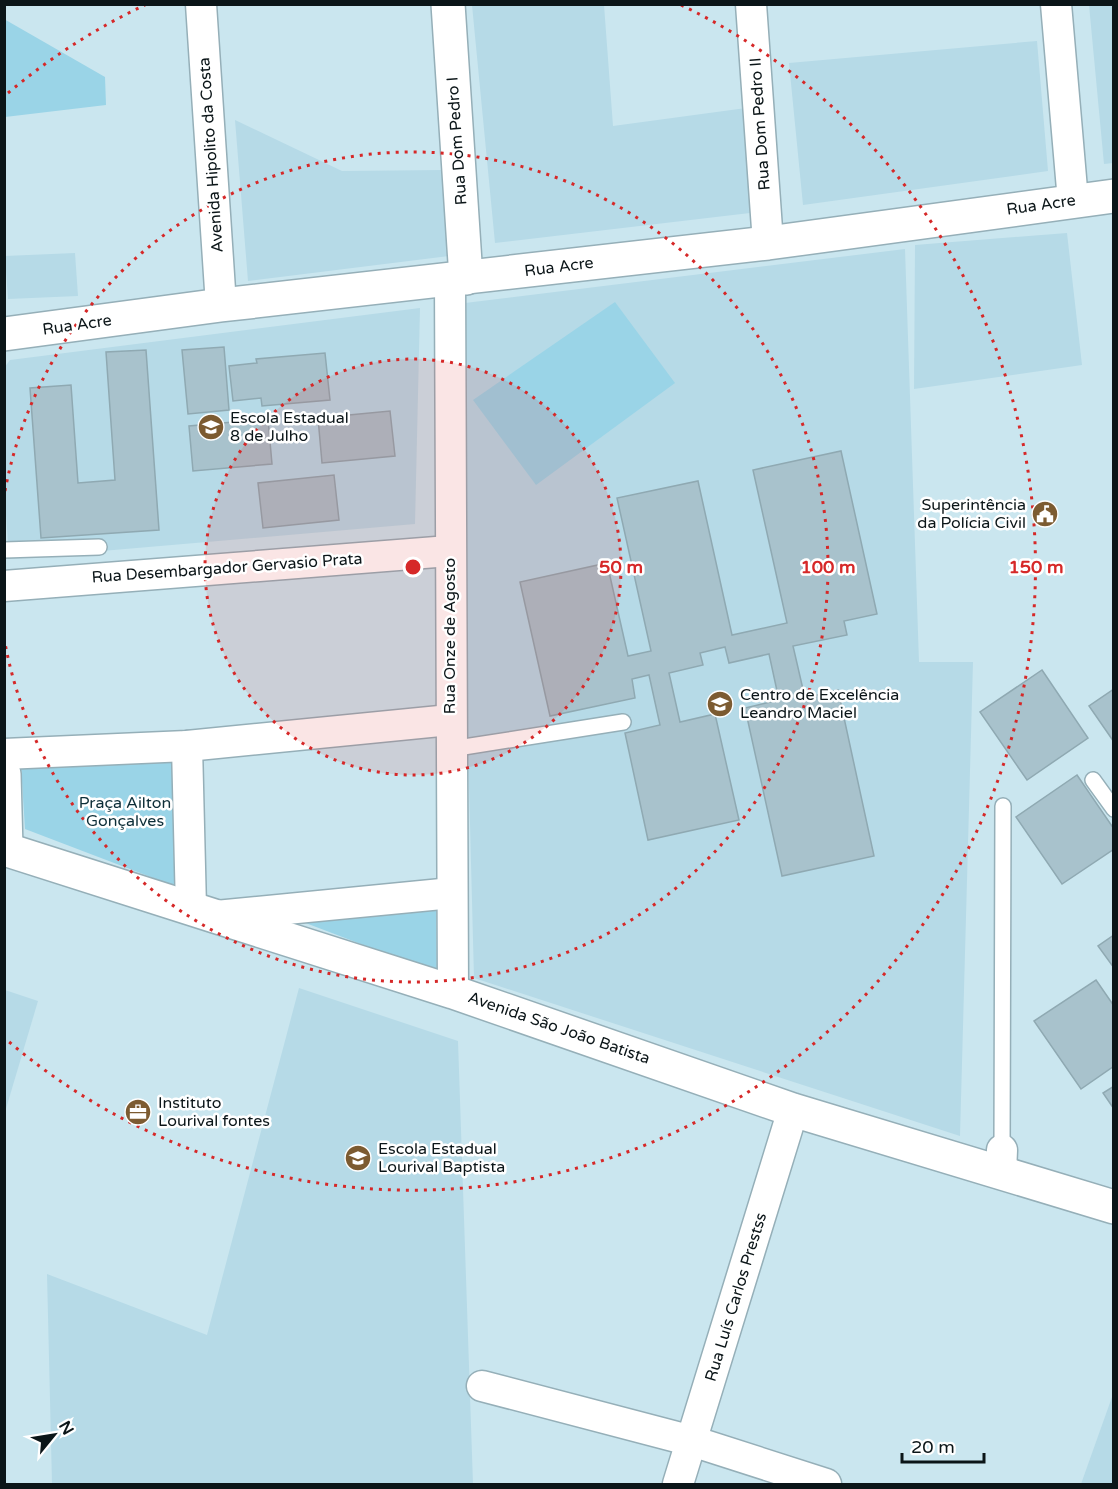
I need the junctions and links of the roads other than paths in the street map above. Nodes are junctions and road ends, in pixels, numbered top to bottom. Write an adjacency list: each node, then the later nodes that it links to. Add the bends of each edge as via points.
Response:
1 (201, 4): 9 (street, Avenida Hipolito da Costa)
2 (448, 4): 8 (street, Rua Dom Pedro I)
3 (751, 4): 7 (street, Rua Dom Pedro II)
4 (1056, 4): 6 (street)
5 (1113, 196): 6 (street, Rua Acre)
6 (1073, 201): 7 (street, Rua Acre)
7 (768, 243): 8 (street, Rua Acre)
8 (458, 279): 9 (street, Rua Acre); 13 (street, Rua Onze de Agosto)
9 (221, 305): 10 (street, Rua Acre)
10 (4, 334)
11 (99, 547): 12 (lane)
12 (4, 550)
13 (449, 551): 14 (street, Rua Desembargador Gervasio Prata); 16 (street, Rua Onze de Agosto)
14 (4, 586)
15 (623, 722): 16 (lane)
16 (450, 734): 17 (street); 24 (street, Rua Onze de Agosto)
17 (187, 746): 18 (street); 25 (street)
18 (4, 754)
19 (4, 774): 23 (street)
20 (1093, 780): 22 (lane)
21 (1002, 806): 28 (lane)
22 (1113, 809)
23 (5, 849): 25 (street, Avenida São João Batista)
24 (452, 893): 25 (street); 26 (street, Rua Onze de Agosto)
25 (203, 912): 26 (street, Avenida São João Batista)
26 (453, 992): 27 (street, Avenida São João Batista)
27 (793, 1110): 28 (street, Avenida São João Batista); 31 (street, Rua Luís Carlos Prestss)
28 (1001, 1161): 29 (street, Avenida São João Batista)
29 (1113, 1207)
30 (482, 1386): 31 (street)
31 (692, 1441): 32 (street, Rua Luís Carlos Prestss); 33 (street)
32 (678, 1485)
33 (826, 1485)

